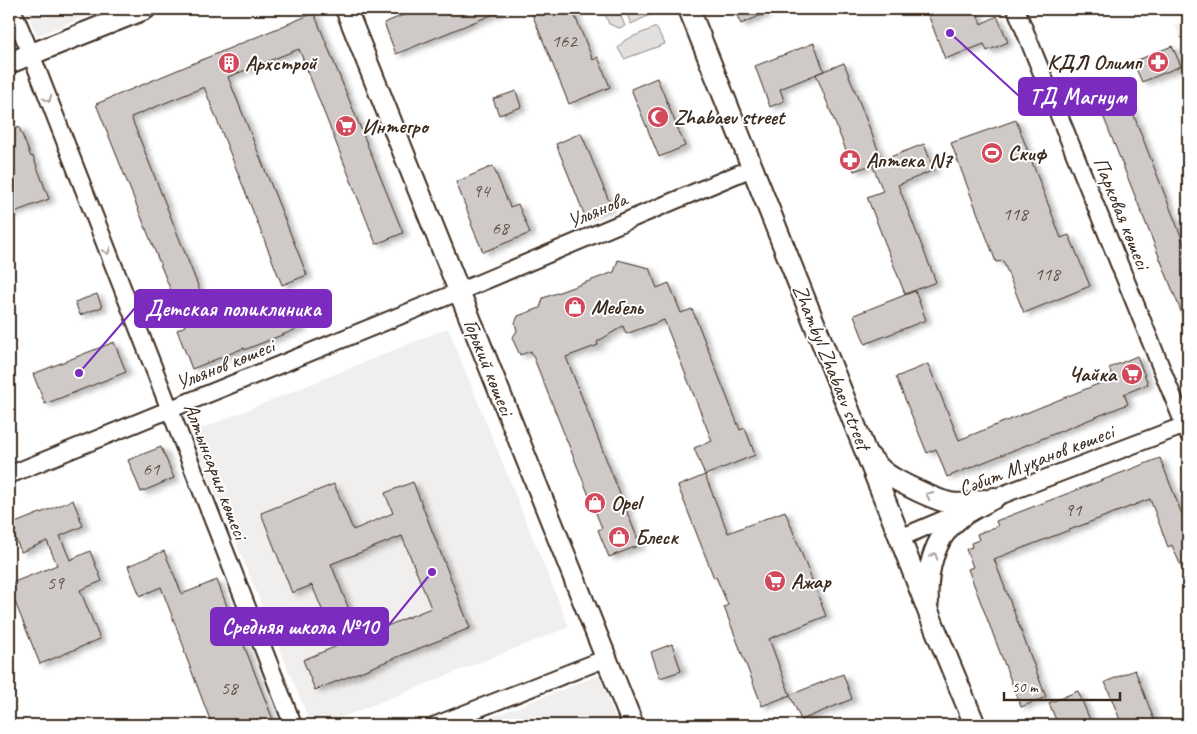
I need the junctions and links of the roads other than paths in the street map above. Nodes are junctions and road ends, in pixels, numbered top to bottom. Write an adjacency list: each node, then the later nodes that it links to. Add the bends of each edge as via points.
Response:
1 (12, 9): 6 (street, Алтынсарин көшесі)
2 (145, 9): 6 (main road)
3 (346, 9): 9 (main road, Горький көшесі)
4 (689, 9): 8 (main road, Zhambyl Zhabaev street)
5 (1016, 9): 11 (street, Парковая көшесі)
6 (31, 54): 7 (main road); 10 (street, Алтынсарин көшесі, one-way to 10)
7 (9, 63)
8 (752, 168): 9 (street, Ульянова); 12 (main road, Zhambyl Zhabaev street)
9 (458, 292): 10 (street, Ульянов көшесі); 17 (main road, Горький көшесі)
10 (169, 410): 13 (street, Ульянов көшесі); 18 (street, Алтынсарин көшесі)
11 (1187, 428): 14 (street, Сәбит Мұқанов көшесі)
12 (865, 450): 14 (main road, one-way to 12, via 962,504 938,499 892,478); 15 (main road, Zhambyl Zhabaev street)
13 (9, 475)
14 (994, 498): 15 (street, Сәбит Мұқанов көшесі); 16 (main road, one-way to 14, via 928,584 937,547 948,527)
15 (900, 538): 16 (main road, Zhambyl Zhabaev street)
16 (932, 621): 21 (main road, Zhambyl Zhabaev street)
17 (606, 658): 19 (street); 20 (main road, Горький көшесі)
18 (293, 725)
19 (436, 725)
20 (633, 725)
21 (975, 725)

